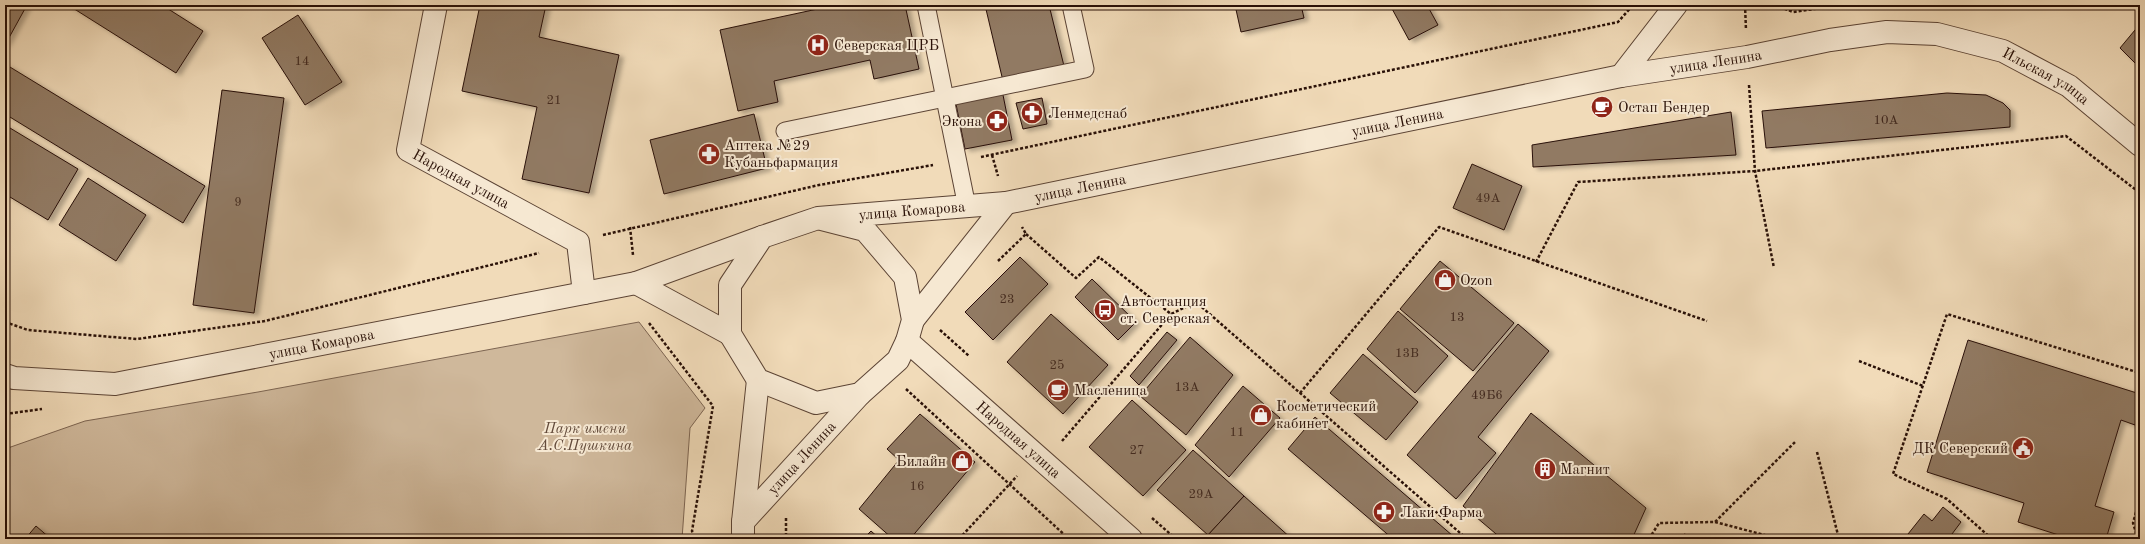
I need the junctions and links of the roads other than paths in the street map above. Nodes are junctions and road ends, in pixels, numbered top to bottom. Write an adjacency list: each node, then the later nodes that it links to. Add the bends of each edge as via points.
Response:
1 (436, 5): 15 (street, Народная улица, via 408,150 578,242)
2 (926, 5): 7 (lane)
3 (1071, 5): 7 (lane, via 1085,69)
4 (1676, 5): 6 (street)
5 (1937, 34): 6 (street, улица Ленина, via 1887,32); 9 (street, Ильская улица, via 2003,51 2069,86)
6 (1621, 76): 10 (street, улица Ленина)
7 (946, 97): 8 (lane); 11 (lane)
8 (785, 130)
9 (2140, 145)
10 (1006, 204): 11 (street, улица Комарова); 16 (street, улица Ленина)
11 (967, 207): 12 (street, улица Комарова)
12 (818, 218): 13 (street); 16 (street, улица Ленина, via 865,230 905,277)
13 (762, 237): 14 (street, улица Комарова); 17 (street, via 730,285)
14 (636, 283): 15 (street, улица Комарова); 17 (street)
15 (584, 293): 19 (street, улица Комарова, via 115,384 14,378)
16 (913, 320): 18 (street, улица Ленина)
17 (730, 334): 20 (street)
18 (907, 341): 21 (street, улица Ленина, via 898,360); 23 (street, Народная улица)
19 (5, 375)
20 (758, 380): 21 (street, улица Ленина, via 816,403); 22 (street, улица Ленина)
21 (860, 394): 22 (street, улица Ленина)
22 (743, 530)
23 (1131, 539)

